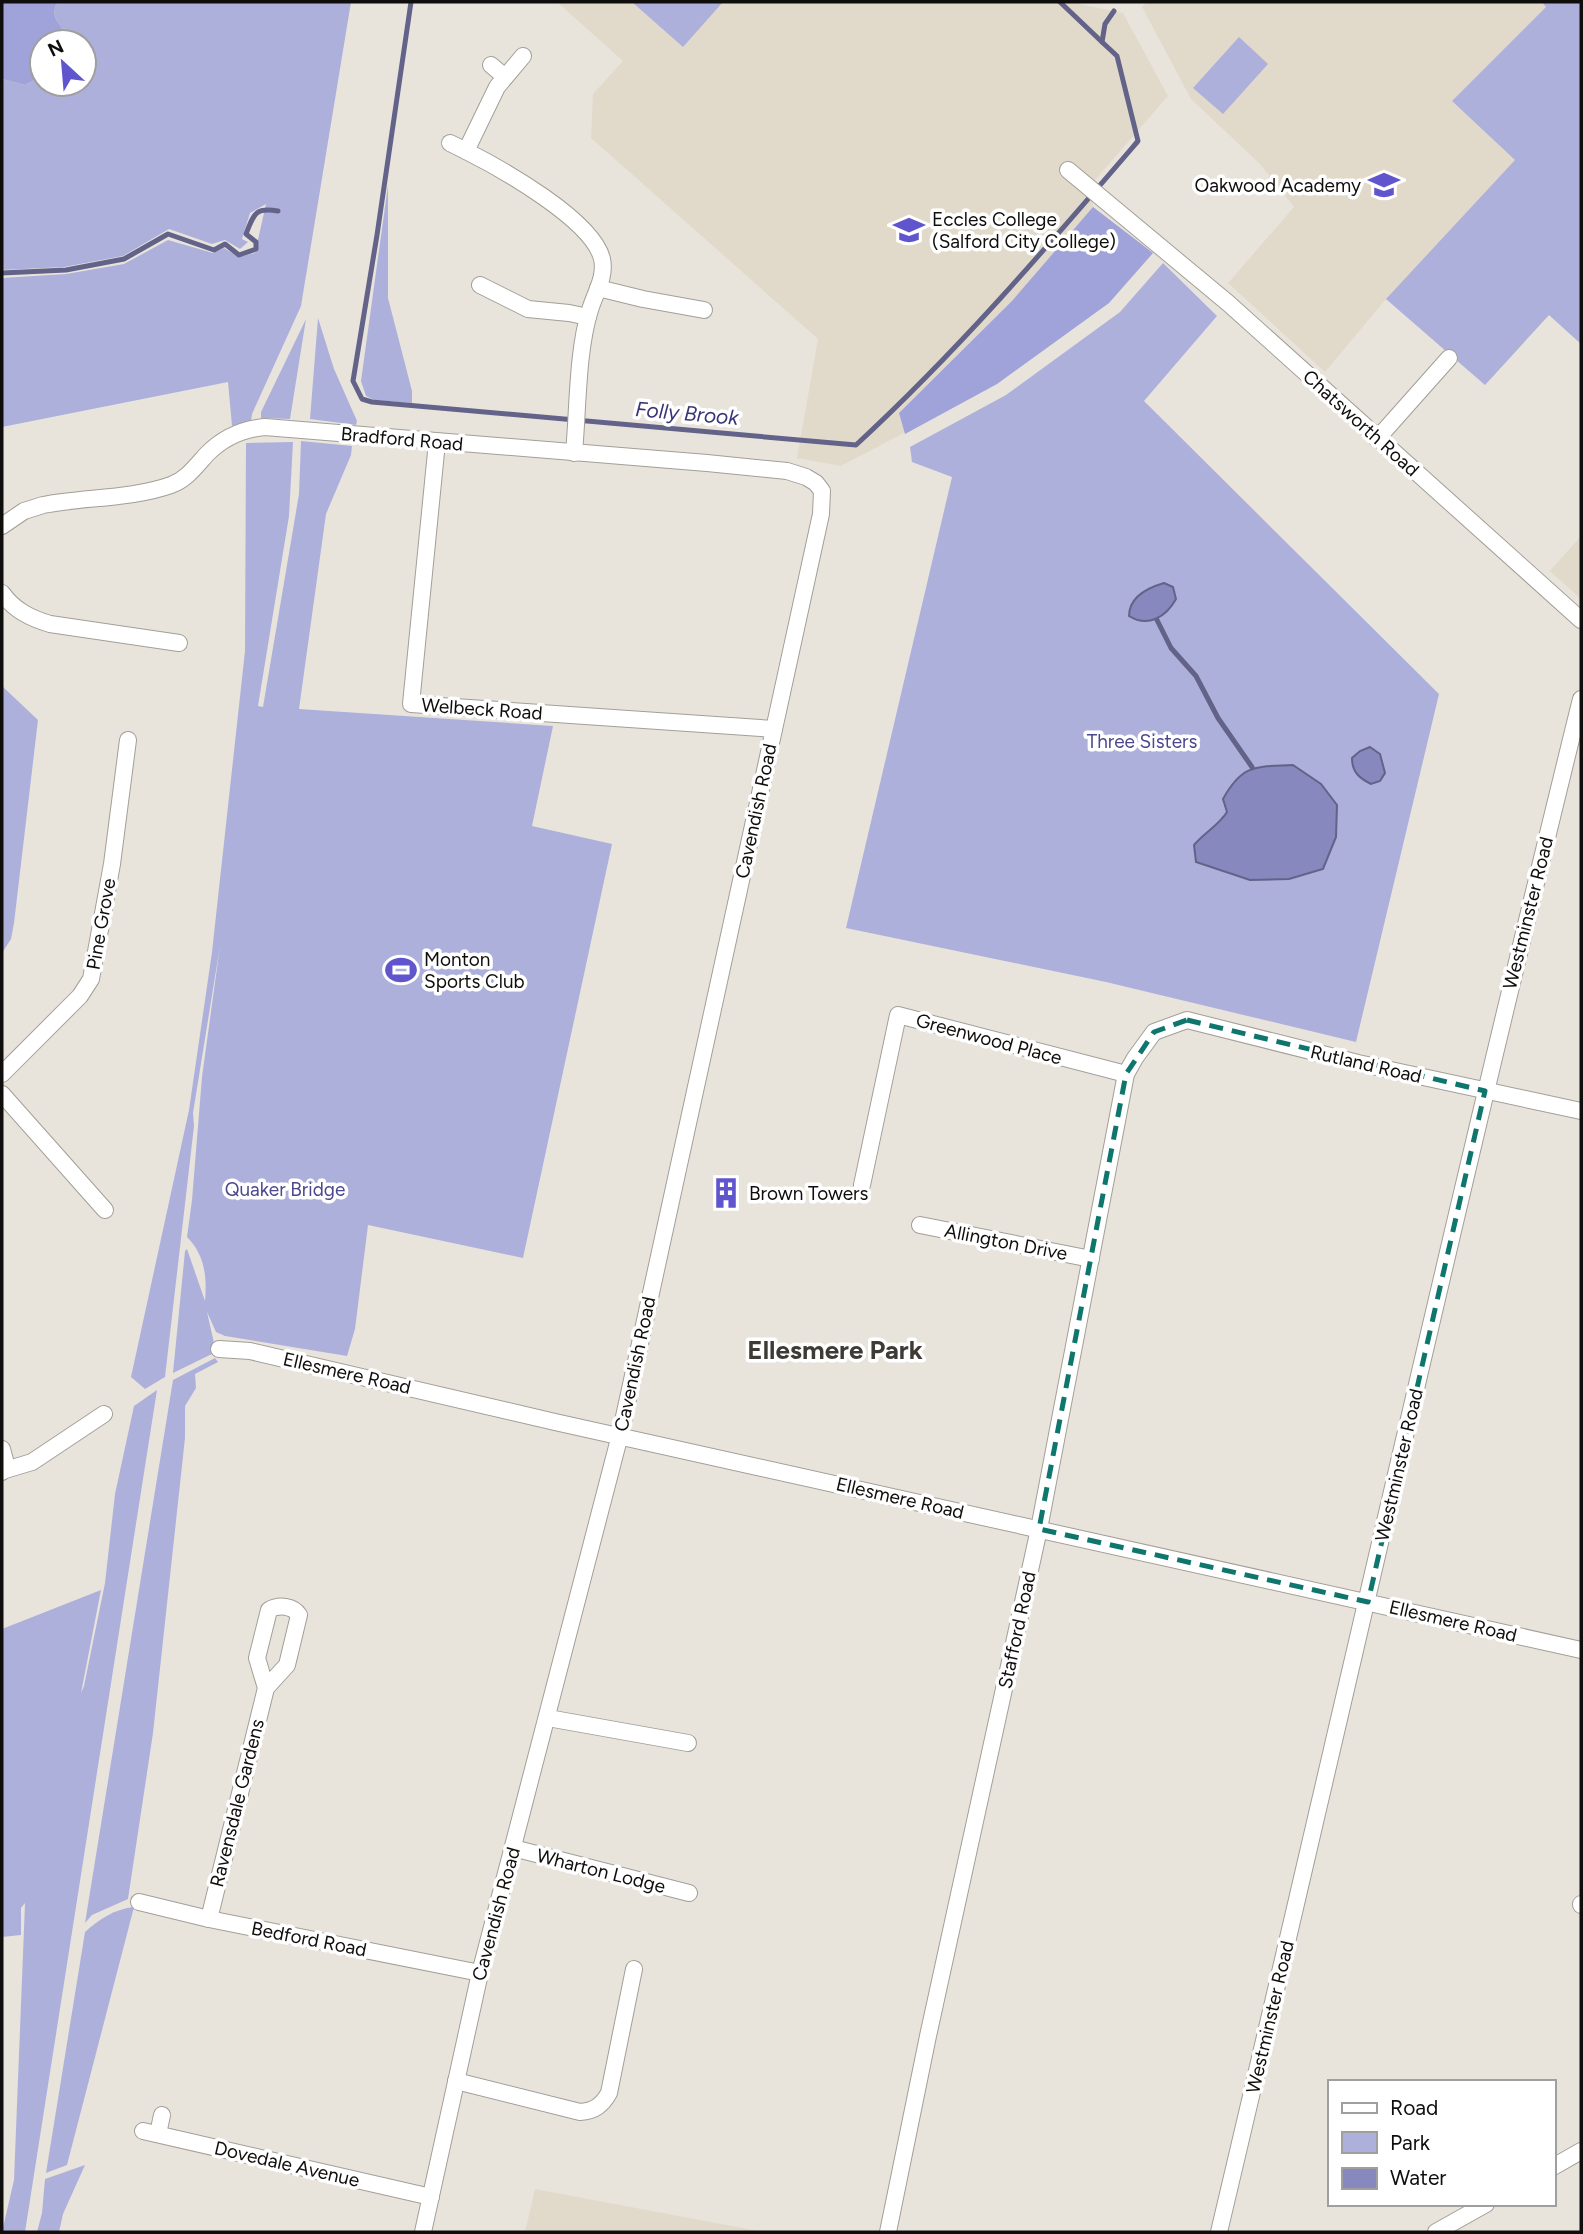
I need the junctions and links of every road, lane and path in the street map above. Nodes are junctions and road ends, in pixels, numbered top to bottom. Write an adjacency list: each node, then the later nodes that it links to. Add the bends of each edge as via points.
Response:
1 (523, 56): 3 (street)
2 (491, 65): 3 (street)
3 (505, 77): 5 (street)
4 (450, 143): 5 (street)
5 (466, 151): 8 (street, via 532,187 585,233 601,258)
6 (1074, 175): 12 (street, Chatsworth Road, via 1228,303)
7 (480, 285): 10 (street, via 528,309)
8 (598, 288): 9 (street); 10 (street)
9 (704, 310)
10 (588, 317): 14 (street)
11 (1449, 358): 12 (street)
12 (1377, 439): 18 (street, Chatsworth Road)
13 (437, 442): 14 (street, Bradford Road); 16 (street, Bradford Road, via 255,428 225,440 189,474 168,486 43,505); 21 (street, Welbeck Road, via 411,704)
14 (575, 453): 15 (street, Bradford Road, via 787,471 806,477)
15 (822, 491): 21 (street, Cavendish Road, via 821,514)
16 (2, 526)
17 (2, 593): 19 (street, via 30,618 50,624)
18 (1581, 620)
19 (179, 643)
20 (1581, 699): 26 (street, Westminster Road)
21 (774, 729): 35 (street, Cavendish Road)
22 (128, 740): 24 (street, Pine Grove, via 91,979 80,996)
23 (1154, 1032): 25 (street, Stafford Road); 26 (street, Rutland Road, via 1187,1020)
24 (2, 1073)
25 (1126, 1074): 29 (street, Greenwood Place, via 898,1015); 32 (street, Stafford Road)
26 (1485, 1091): 28 (street, Rutland Road); 39 (street, Westminster Road)
27 (2, 1094): 30 (street)
28 (1581, 1111)
29 (862, 1185)
30 (105, 1210)
31 (920, 1225): 32 (street, Allington Drive)
32 (1091, 1259): 38 (street, Stafford Road)
33 (219, 1349): 35 (street, Ellesmere Road, via 250,1351)
34 (104, 1414): 37 (street, via 32,1462)
35 (620, 1435): 38 (street, Ellesmere Road); 42 (street, Cavendish Road)
36 (2, 1449): 37 (street)
37 (2, 1472)
38 (1039, 1530): 39 (street, Ellesmere Road); 57 (street, Stafford Road)
39 (1368, 1602): 40 (street, Ellesmere Road); 58 (street, Westminster Road)
40 (1581, 1650)
41 (266, 1688): 47 (street, Ravensdale Gardens)
42 (548, 1718): 43 (street); 44 (street, Cavendish Road)
43 (688, 1743)
44 (513, 1849): 45 (street, Wharton Lodge); 49 (street, Cavendish Road)
45 (689, 1893)
46 (139, 1902): 47 (street, Bedford Road)
47 (209, 1919): 49 (street, Bedford Road)
48 (634, 1969): 50 (street, via 637,1993 609,2093 595,2109 580,2112)
49 (480, 1973): 50 (street, Cavendish Road)
50 (456, 2081): 54 (street, Cavendish Road)
51 (162, 2115): 54 (street, Dovedale Avenue, via 150,2133)
52 (1581, 2151): 53 (street)
53 (1555, 2165)
54 (431, 2197): 56 (street, Cavendish Road)
55 (1482, 2206): 59 (street)
56 (423, 2232)
57 (888, 2232)
58 (1219, 2232)
59 (1436, 2232)

